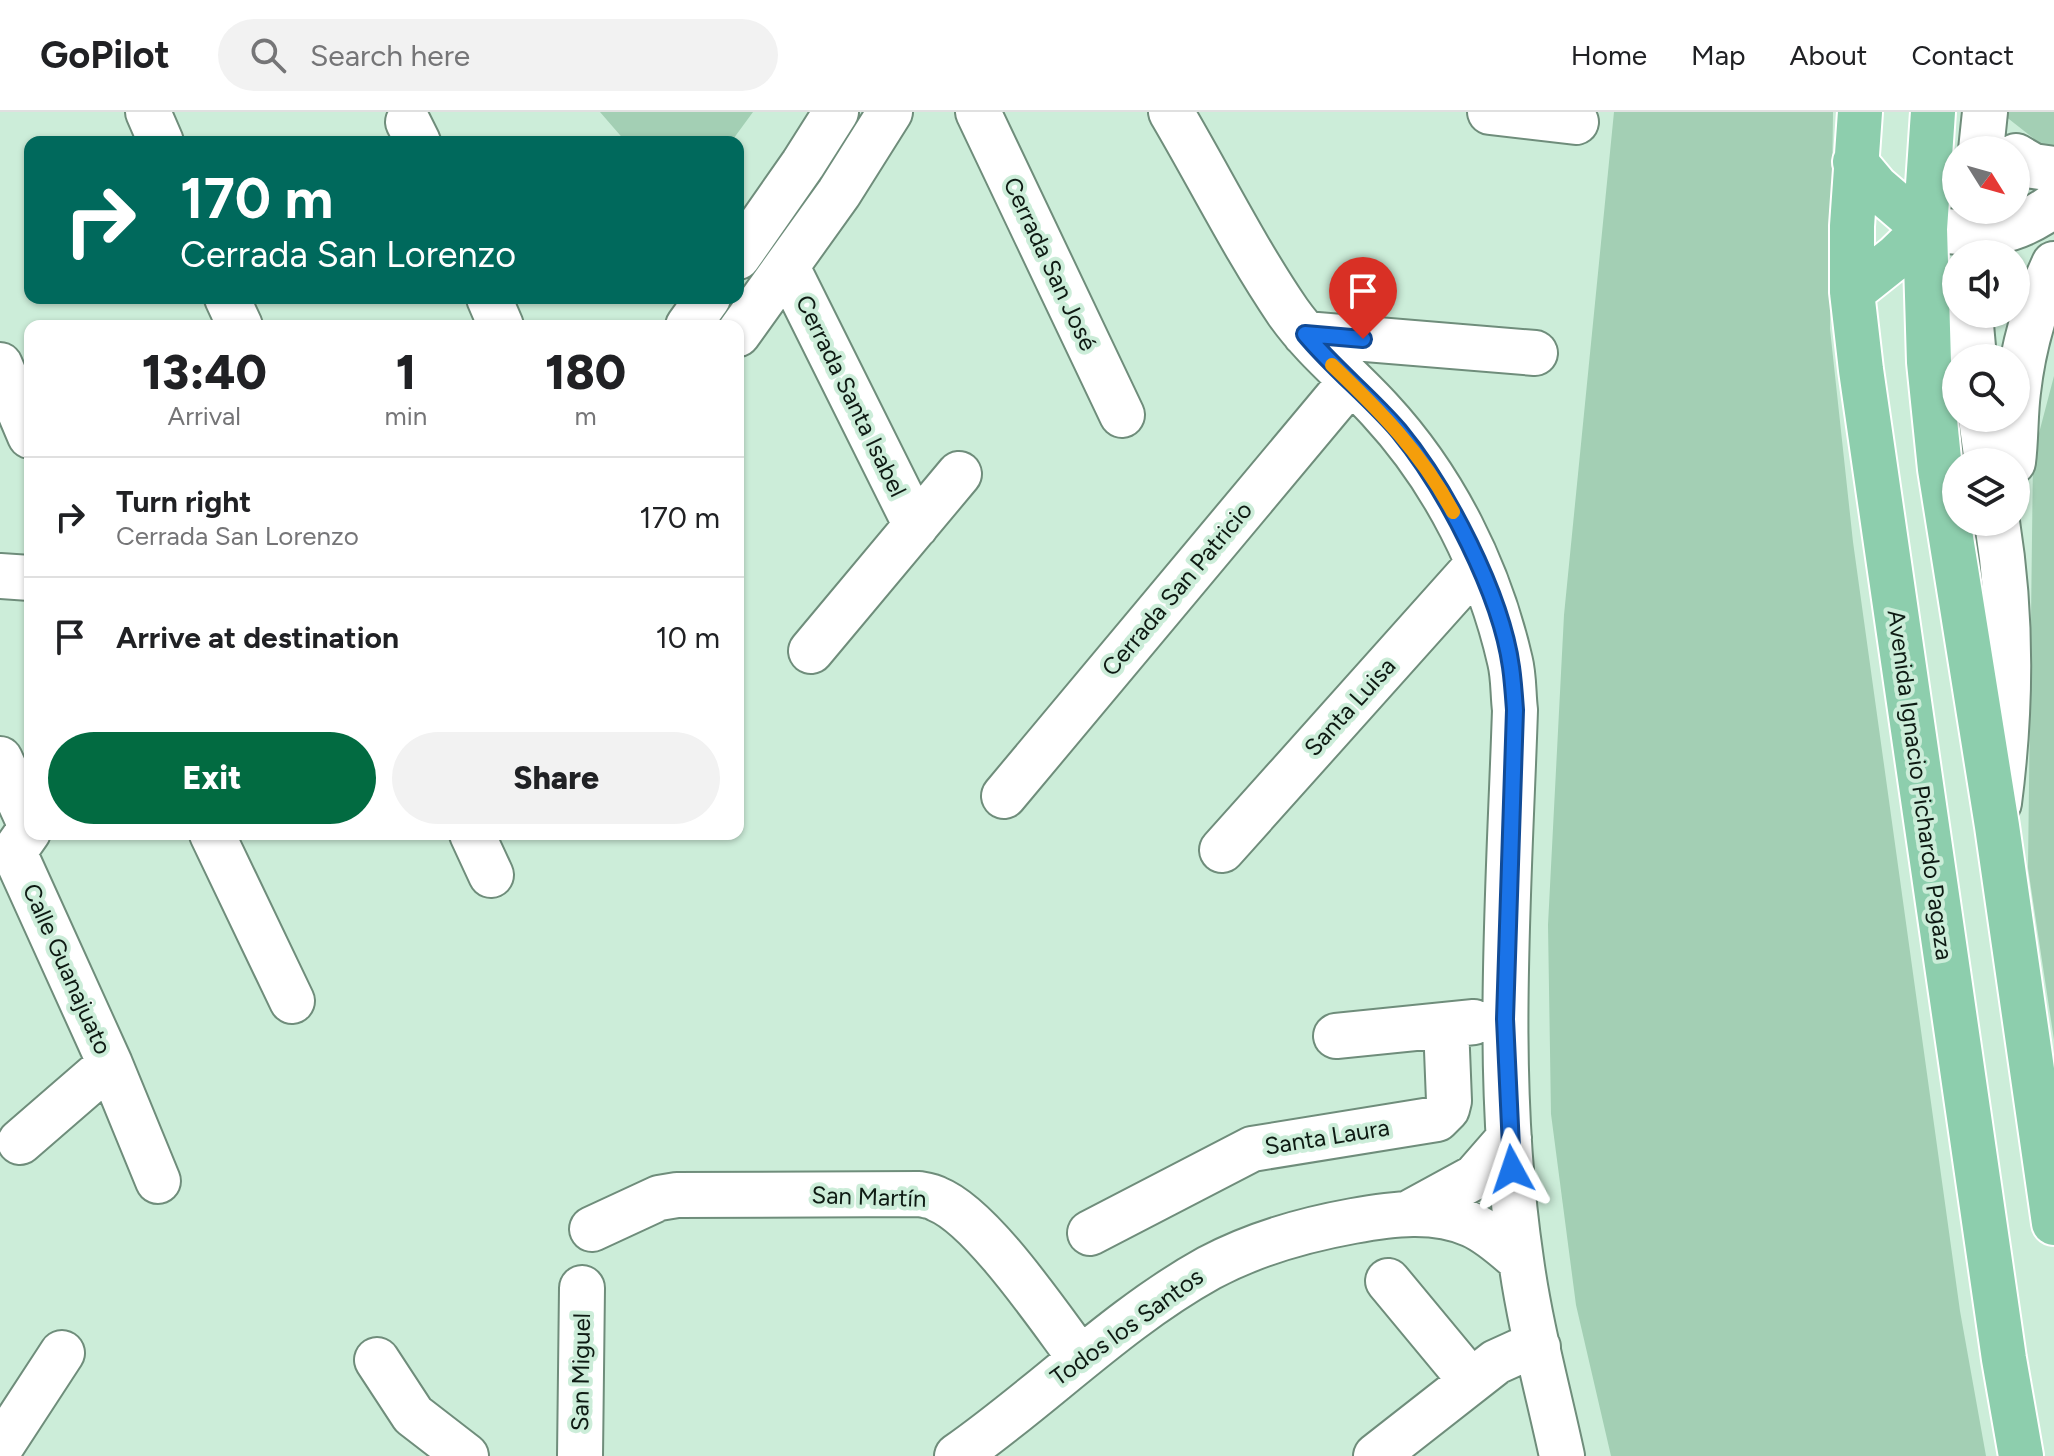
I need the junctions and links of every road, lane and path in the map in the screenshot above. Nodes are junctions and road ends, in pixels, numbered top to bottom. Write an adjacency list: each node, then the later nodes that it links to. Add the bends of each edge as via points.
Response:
1 (148, 112): 10 (street)
2 (836, 112): 17 (street)
3 (890, 112): 19 (street)
4 (978, 112): 26 (street, Cerrada San José)
5 (1171, 112): 22 (street)
6 (1490, 112): 9 (street)
7 (1860, 112): 11 (main road, Avenida Ignacio Pichardo Pagaza)
8 (1933, 112): 15 (main road)
9 (1575, 129)
10 (158, 136)
11 (1855, 162): 15 (main road); 20 (main road, Avenida Ignacio Pichardo Pagaza)
12 (2030, 164): 13 (street)
13 (2054, 169)
14 (2054, 205): 16 (street, via 2019,227)
15 (1925, 229): 16 (street); 20 (main road); 39 (main road, via 1929,362 1940,469)
16 (1973, 232)
17 (744, 248)
18 (2054, 264): 28 (street, via 2029,328)
19 (787, 267): 21 (street); 30 (street, Cerrada Santa Isabel)
20 (1852, 292): 72 (main road, Avenida Ignacio Pichardo Pagaza)
21 (744, 326)
22 (1305, 334): 23 (street); 25 (street)
23 (1535, 353)
24 (0, 365): 27 (street)
25 (1350, 382): 32 (street, via 1415,453 1451,508); 37 (street, Cerrada San Patricio)
26 (1122, 415)
27 (24, 422)
28 (2014, 448)
29 (959, 474): 30 (street, Cerrada Santa Isabel)
30 (916, 526): 35 (street, Cerrada Santa Isabel)
31 (2001, 536): 39 (street, via 2009,664)
32 (1478, 564): 43 (street, Santa Luisa); 47 (street, via 1511,665 1515,710)
33 (0, 576): 34 (street)
34 (24, 578)
35 (811, 651)
36 (0, 759): 38 (street, Calle Guanajuato)
37 (1004, 796)
38 (24, 811)
39 (1997, 826): 55 (main road)
40 (24, 837): 44 (street, Calle Guanajuato)
41 (215, 840): 46 (street)
42 (475, 840): 45 (street)
43 (1222, 850)
44 (7, 858): 50 (street, Calle Guanajuato)
45 (491, 875)
46 (292, 1001)
47 (1505, 1019): 48 (street); 51 (street)
48 (1446, 1025): 49 (street); 57 (street, Santa Laura, via 1449,1101 1437,1119 1252,1149)
49 (1336, 1036)
50 (110, 1064): 52 (street); 53 (street, Calle Guanajuato)
51 (1509, 1138): 54 (street, Todos los Santos, via 1475,1177); 58 (street)
52 (20, 1142)
53 (158, 1181)
54 (1409, 1213): 58 (street, Todos los Santos, via 1470,1224); 63 (street, Todos los Santos, via 1296,1233 1248,1250 1167,1294)
55 (2054, 1223)
56 (592, 1229): 63 (street, San Martín, via 677,1195 919,1194 938,1199 981,1233)
57 (1090, 1233)
58 (1521, 1261): 61 (street)
59 (1388, 1281): 65 (street)
60 (582, 1288): 68 (street, San Miguel)
61 (1538, 1347): 65 (street, via 1496,1362); 71 (street)
62 (62, 1353): 66 (street)
63 (1080, 1358): 69 (street, Todos los Santos)
64 (377, 1360): 67 (street, via 413,1415)
65 (1471, 1381): 70 (street)
66 (0, 1448)
67 (466, 1456)
68 (580, 1456)
69 (957, 1456)
70 (1376, 1456)
71 (1562, 1456)
72 (2021, 1456)

